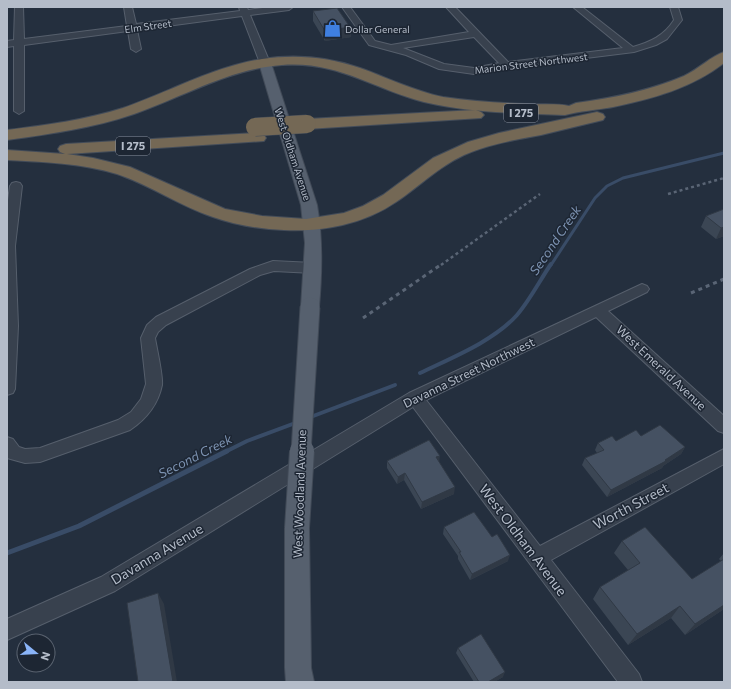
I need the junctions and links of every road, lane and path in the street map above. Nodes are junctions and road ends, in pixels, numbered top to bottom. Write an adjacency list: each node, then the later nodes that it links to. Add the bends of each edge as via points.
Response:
1 (19, 7): 11 (street)
2 (128, 7): 9 (street)
3 (289, 7): 8 (street, Elm Street)
4 (346, 7): 13 (street, Marion Street Northwest, via 372,44)
5 (450, 7): 10 (street)
6 (577, 7): 15 (street)
7 (674, 7): 15 (street, Marion Street Northwest, via 678,20 672,31 656,42)
8 (244, 10): 9 (street, Elm Street); 17 (street, West Oldham Avenue)
9 (132, 28): 11 (street, Elm Street); 14 (street)
10 (475, 34): 13 (street, Marion Street Northwest); 18 (street)
11 (19, 43): 12 (street, Elm Street); 21 (street)
12 (7, 44)
13 (386, 48): 18 (street, Marion Street Northwest, via 409,53 442,67 459,70 474,71)
14 (136, 49)
15 (631, 50): 18 (street, Marion Street Northwest)
16 (724, 56): 20 (highway, I 275, via 691,78 655,92 609,104)
17 (265, 63): 20 (highway, via 325,63 346,68 425,97 461,104); 25 (highway, via 231,70 127,112 42,131); 29 (main road, West Oldham Avenue)
18 (506, 65)
19 (701, 89): 22 (highway, I 275, via 676,100 644,109)
20 (565, 110): 23 (highway, I 275)
21 (19, 111)
22 (597, 117): 23 (highway, I 275, via 545,122); 29 (highway, via 499,137 466,148 435,164 369,210 354,216)
23 (308, 130): 24 (highway, I 275)
24 (257, 132): 26 (highway, I 275); 27 (highway, I 275)
25 (7, 135)
26 (7, 141)
27 (7, 154): 29 (highway, via 54,157 124,171 226,215 253,221)
28 (16, 186): 34 (street, via 8,246 11,326)
29 (313, 224): 30 (main road, West Oldham Avenue)
30 (313, 268): 32 (main road, West Oldham Avenue); 37 (street, via 273,266 255,272 161,321 152,329 148,338 154,384 148,402 137,417 124,425 40,455 25,456)
31 (642, 289): 33 (street, Davanna Street Northwest)
32 (310, 307): 42 (main road, West Woodland Avenue, bridge, via 297,528)
33 (598, 310): 35 (street, Davanna Street Northwest); 36 (street, West Emerald Avenue)
34 (7, 389)
35 (415, 398): 39 (street, Davanna Street Northwest); 40 (street, West Oldham Avenue)
36 (724, 426)
37 (10, 448)
38 (724, 456): 40 (street, Worth Street)
39 (301, 467): 41 (street, Davanna Avenue, via 108,584)
40 (537, 557): 43 (street, West Oldham Avenue)
41 (7, 630)
42 (300, 682)
43 (631, 682)

